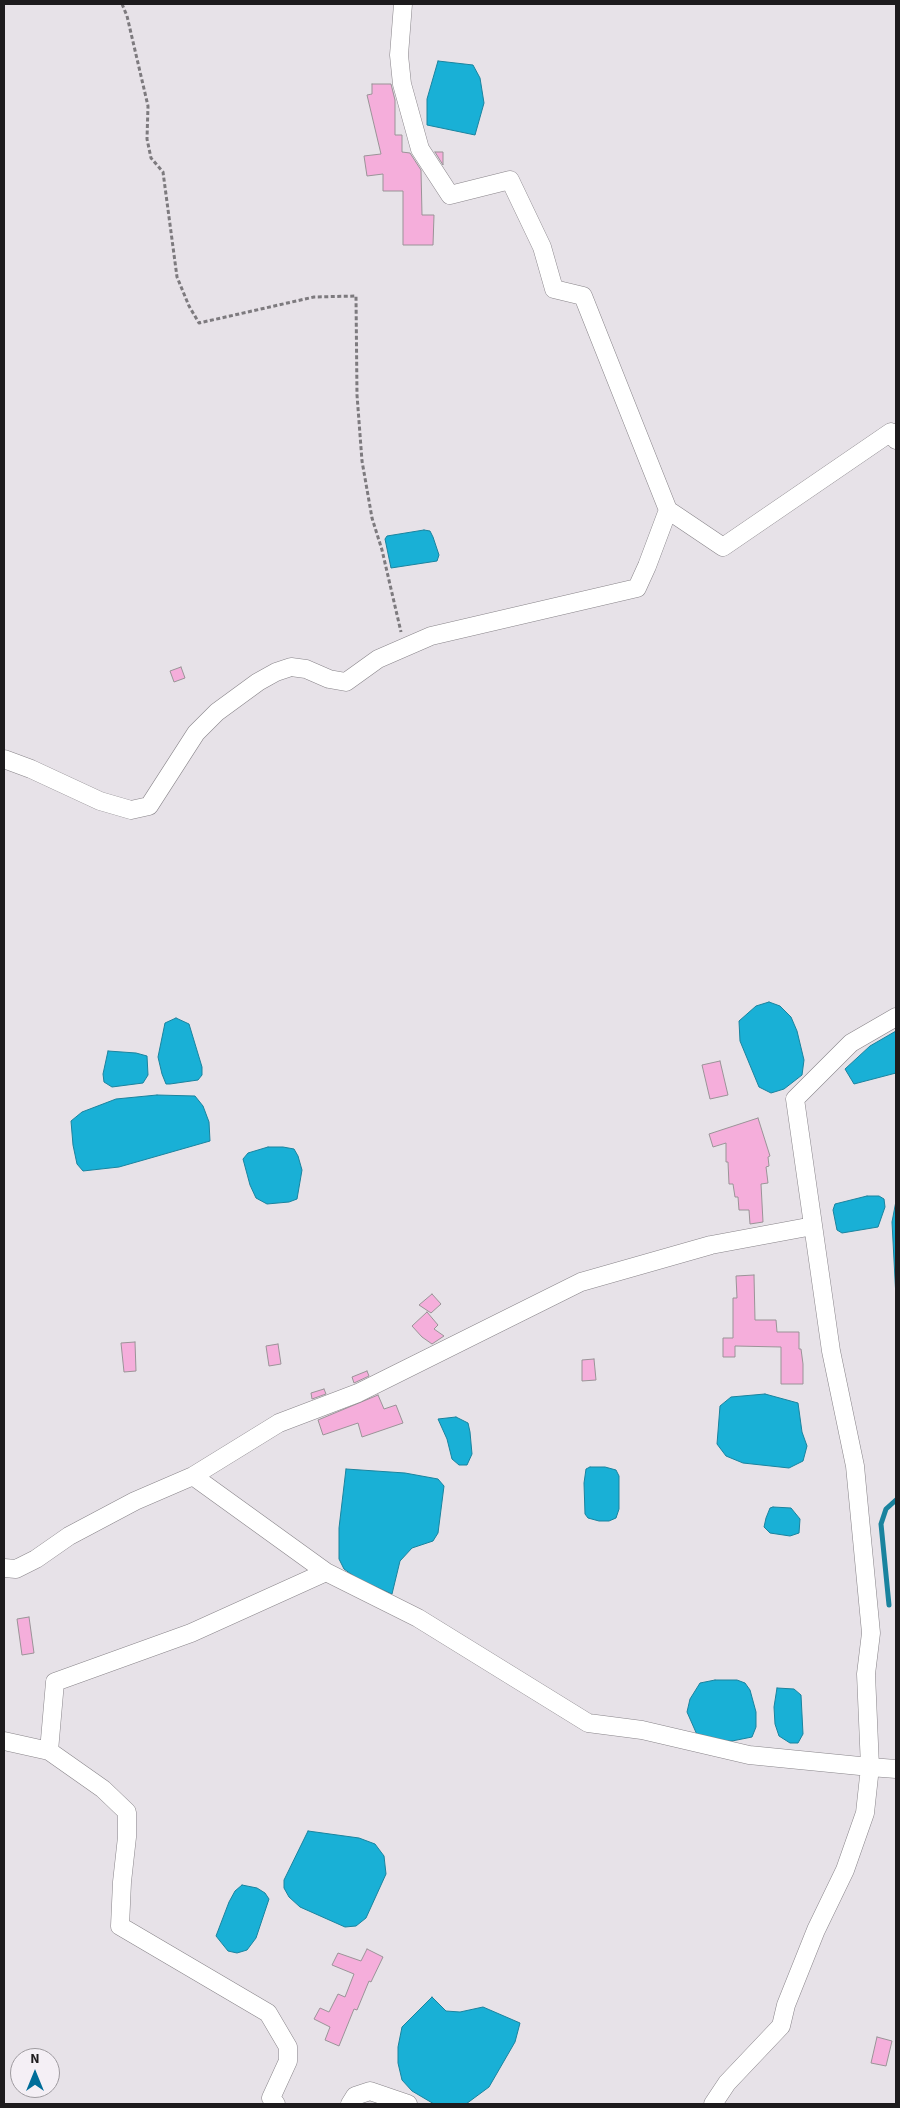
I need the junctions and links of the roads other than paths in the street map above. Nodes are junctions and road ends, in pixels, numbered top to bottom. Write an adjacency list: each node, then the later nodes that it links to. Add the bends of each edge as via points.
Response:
1 (403, 4): 3 (street, via 399,55 402,84 420,149 450,195 510,180 542,247 554,289 583,296)
2 (896, 440): 3 (street, via 891,432 723,547)
3 (668, 510): 4 (street, via 637,588 431,636 378,659 346,682 329,679 306,668 291,667 258,682 217,712 196,733 148,806 131,810 100,801)
4 (4, 759)
5 (896, 1017): 6 (street, via 851,1043 795,1099)
6 (813, 1226): 7 (street, via 711,1245 581,1282 358,1393 279,1423); 12 (street, via 831,1351 855,1466 871,1632 866,1674)
7 (193, 1476): 8 (street, via 135,1501 16,1569); 9 (street)
8 (4, 1568)
9 (326, 1572): 11 (street, via 191,1633 55,1682); 12 (street, via 418,1618 588,1723 642,1730 749,1755)
10 (4, 1741): 11 (street)
11 (49, 1751): 14 (street, via 103,1789 127,1812 120,1926 268,2013 288,2047 288,2061 270,2098)
12 (870, 1767): 13 (street); 17 (street, via 866,1812 845,1870 816,1930 786,2005 781,2026 727,2083)
13 (896, 1770)
14 (276, 2104)
15 (350, 2104): 16 (street, via 355,2096 370,2091)
16 (408, 2104)
17 (713, 2104)

